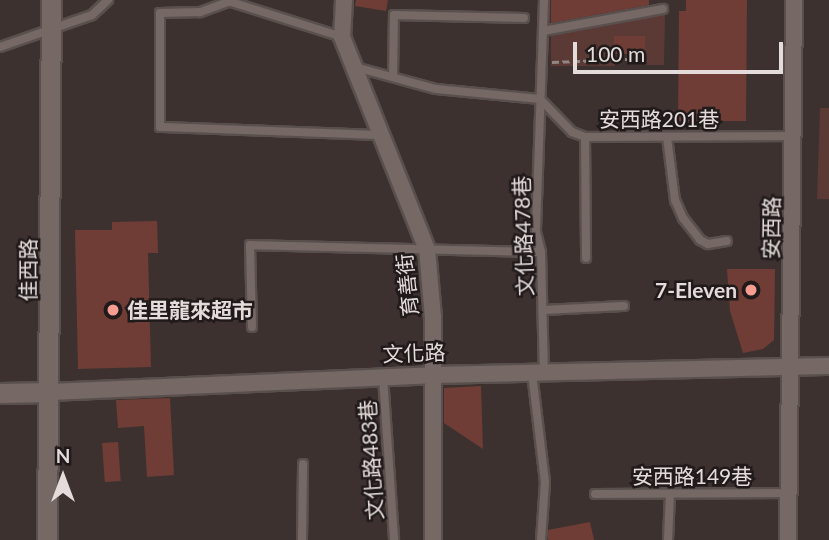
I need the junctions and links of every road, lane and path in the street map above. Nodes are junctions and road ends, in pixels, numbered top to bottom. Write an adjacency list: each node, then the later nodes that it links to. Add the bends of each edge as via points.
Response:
1 (51, 0): 9 (street, 佳西路)
2 (108, 0): 9 (lane, via 92,15)
3 (344, 0): 11 (street, 育善街)
4 (544, 0): 10 (lane, 文化路478巷)
5 (794, 0): 19 (street, 安西路)
6 (226, 1): 11 (lane); 18 (lane, via 200,12 160,13 160,127)
7 (663, 9): 10 (lane)
8 (524, 18): 16 (lane, via 394,15)
9 (51, 29): 12 (lane); 34 (street, 佳西路)
10 (543, 31): 14 (lane, 文化路478巷)
11 (342, 37): 15 (street, 育善街)
12 (0, 47)
13 (630, 59): 14 (path)
14 (542, 62): 17 (lane, 文化路478巷)
15 (355, 67): 16 (lane); 18 (street, 育善街)
16 (393, 77): 17 (lane, via 436,89)
17 (540, 99): 20 (lane, 安西路201巷, via 572,132); 24 (lane, 文化路478巷, via 536,232)
18 (381, 135): 23 (street, 育善街)
19 (793, 136): 21 (lane, 安西路201巷); 30 (street, 安西路)
20 (585, 137): 21 (lane, 安西路201巷); 25 (lane)
21 (667, 137): 22 (lane, via 675,201 683,218 700,240 708,244)
22 (727, 241)
23 (427, 249): 24 (lane); 28 (lane, via 250,244); 32 (street, 育善街)
24 (541, 251): 27 (lane, 文化路478巷)
25 (586, 258)
26 (624, 306): 27 (lane)
27 (543, 310): 31 (lane, 文化路478巷)
28 (253, 327)
29 (829, 366): 30 (street, 文化路)
30 (791, 367): 31 (street, 文化路); 39 (street, 安西路)
31 (538, 372): 32 (street, 文化路); 44 (lane, 文化路478巷, via 545,482)
32 (432, 375): 33 (street, 文化路); 43 (street, 育善街)
33 (383, 377): 34 (street, 文化路); 42 (lane, 文化路483巷)
34 (50, 392): 35 (street, 文化路); 40 (street, 佳西路)
35 (0, 393)
36 (303, 464): 41 (lane)
37 (595, 494): 38 (lane, 安西路149巷)
38 (670, 494): 39 (lane, 安西路149巷); 45 (lane)
39 (789, 494): 46 (street, 安西路)
40 (47, 540)
41 (302, 540)
42 (394, 540)
43 (433, 540)
44 (541, 540)
45 (668, 540)
46 (788, 540)

